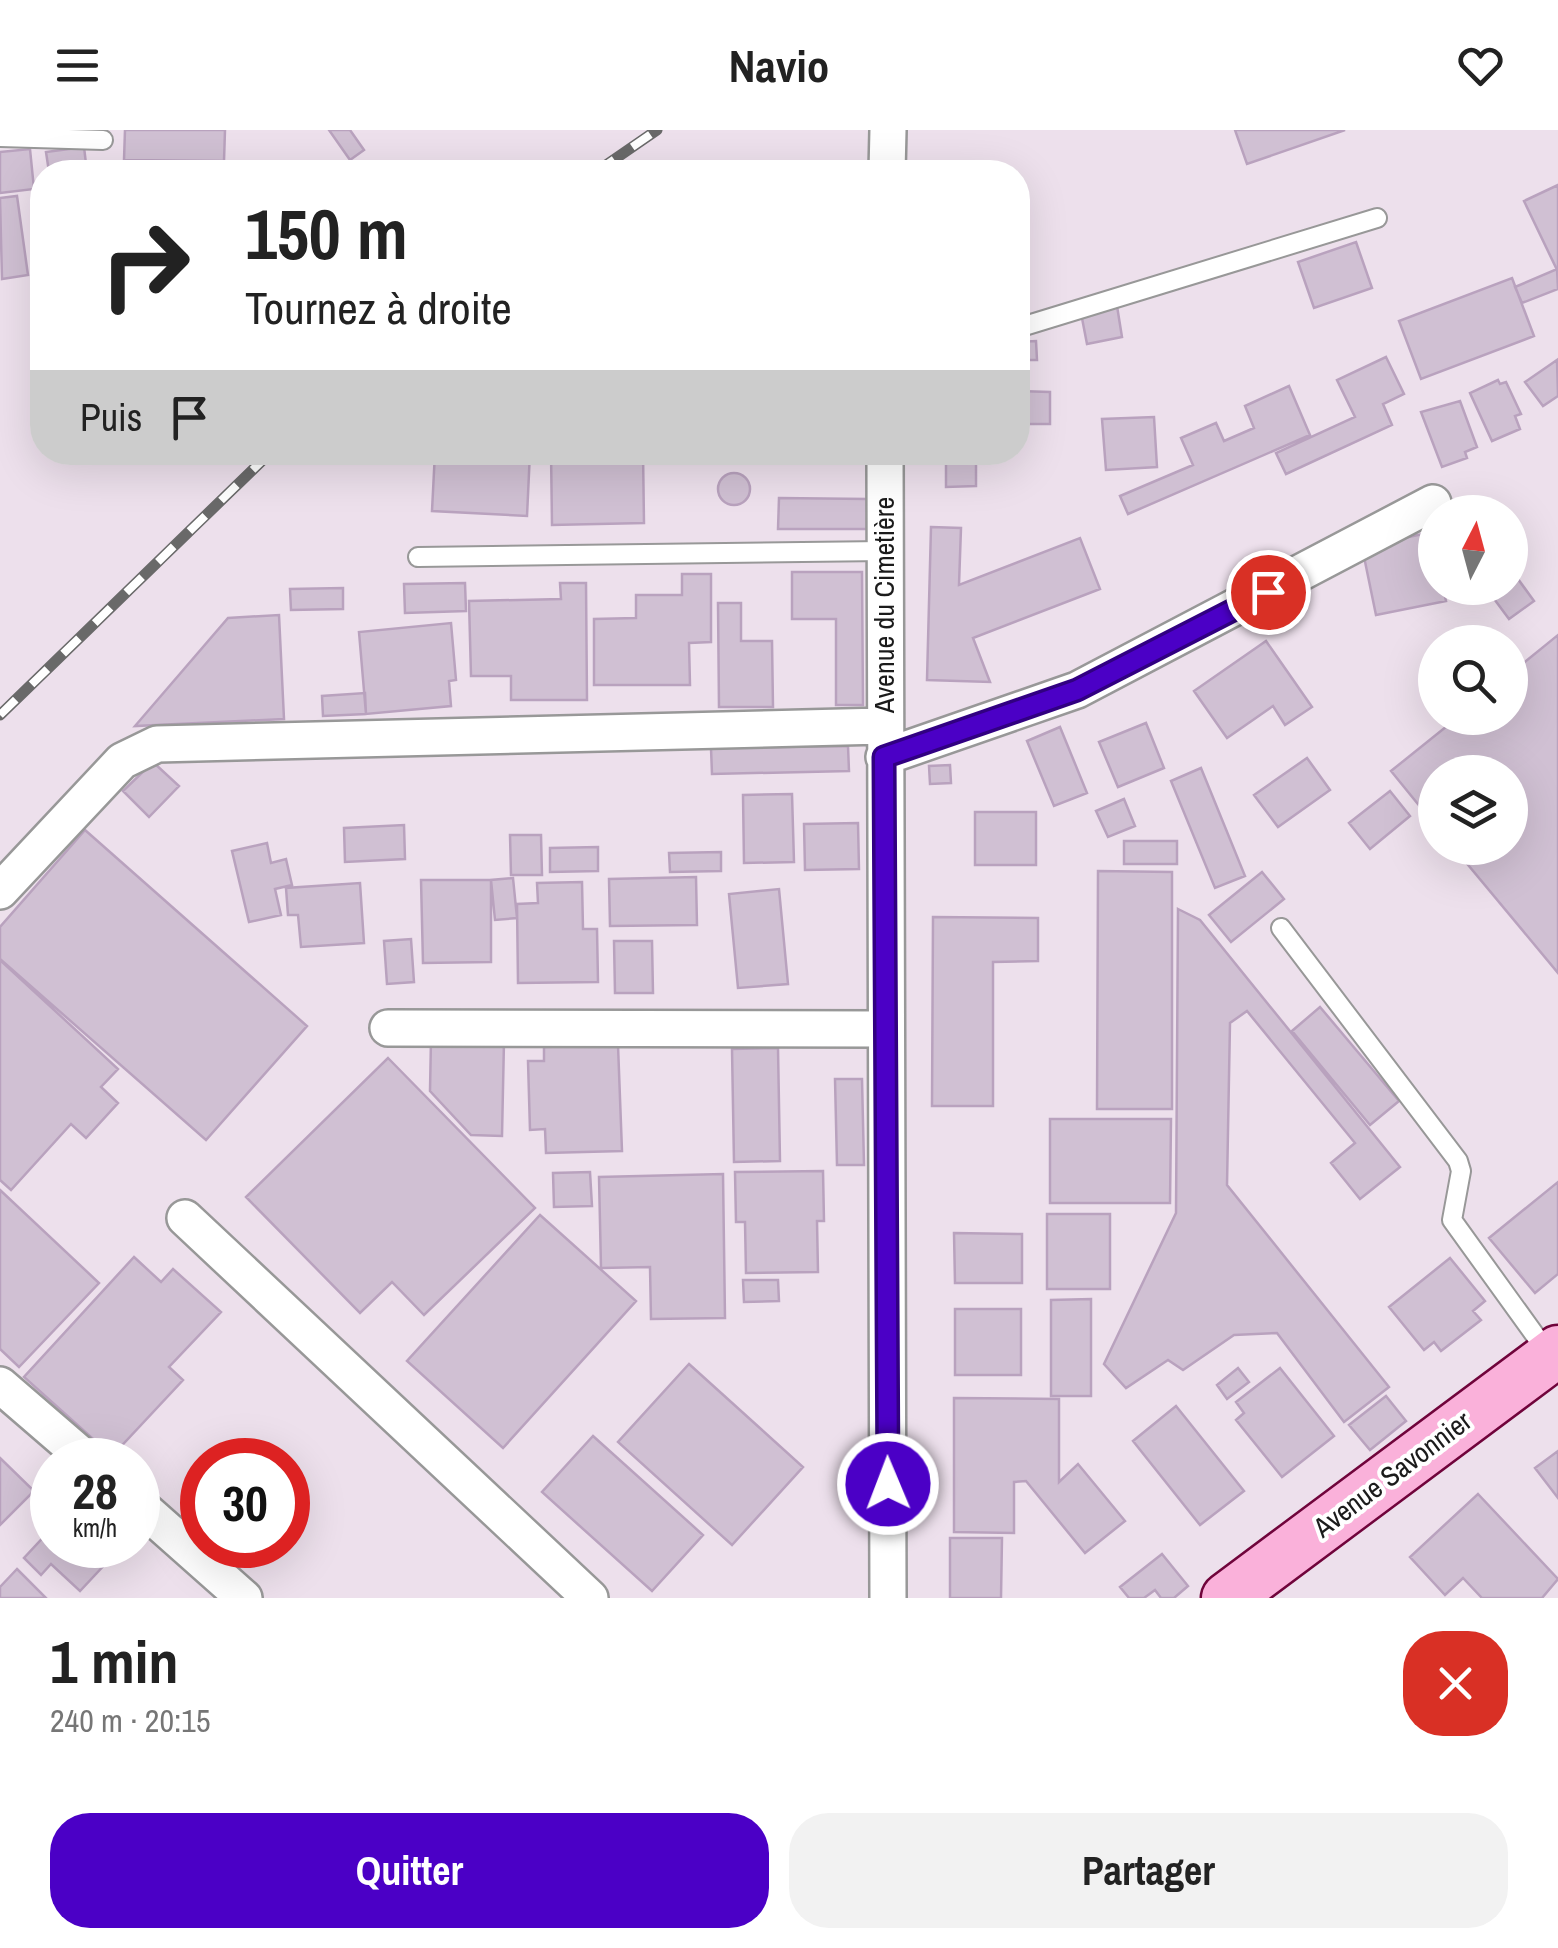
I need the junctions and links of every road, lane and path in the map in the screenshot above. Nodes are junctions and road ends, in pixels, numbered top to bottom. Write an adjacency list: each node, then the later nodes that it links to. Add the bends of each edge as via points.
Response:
1 (888, 130): 4 (street)
2 (0, 137): 3 (lane)
3 (103, 140)
4 (887, 160)
5 (1377, 218): 6 (lane)
6 (1030, 324)
7 (885, 465): 9 (street, Avenue du Cimetière)
8 (1418, 511): 11 (street, via 1077,690)
9 (884, 552): 10 (lane); 11 (street, Avenue du Cimetière)
10 (418, 557)
11 (884, 742): 12 (street, via 157,744 122,761); 15 (street, Avenue du Cimetière)
12 (0, 891)
13 (1281, 928): 17 (lane, via 1458,1161 1452,1220)
14 (388, 1028): 15 (street)
15 (884, 1029): 23 (street, Avenue du Cimetière)
16 (184, 1218): 22 (street)
17 (1554, 1353): 24 (street, Avenue Savonnier)
18 (0, 1385): 19 (street)
19 (61, 1438)
20 (160, 1524): 21 (street)
21 (244, 1598)
22 (590, 1598)
23 (888, 1598)
24 (1227, 1598)

